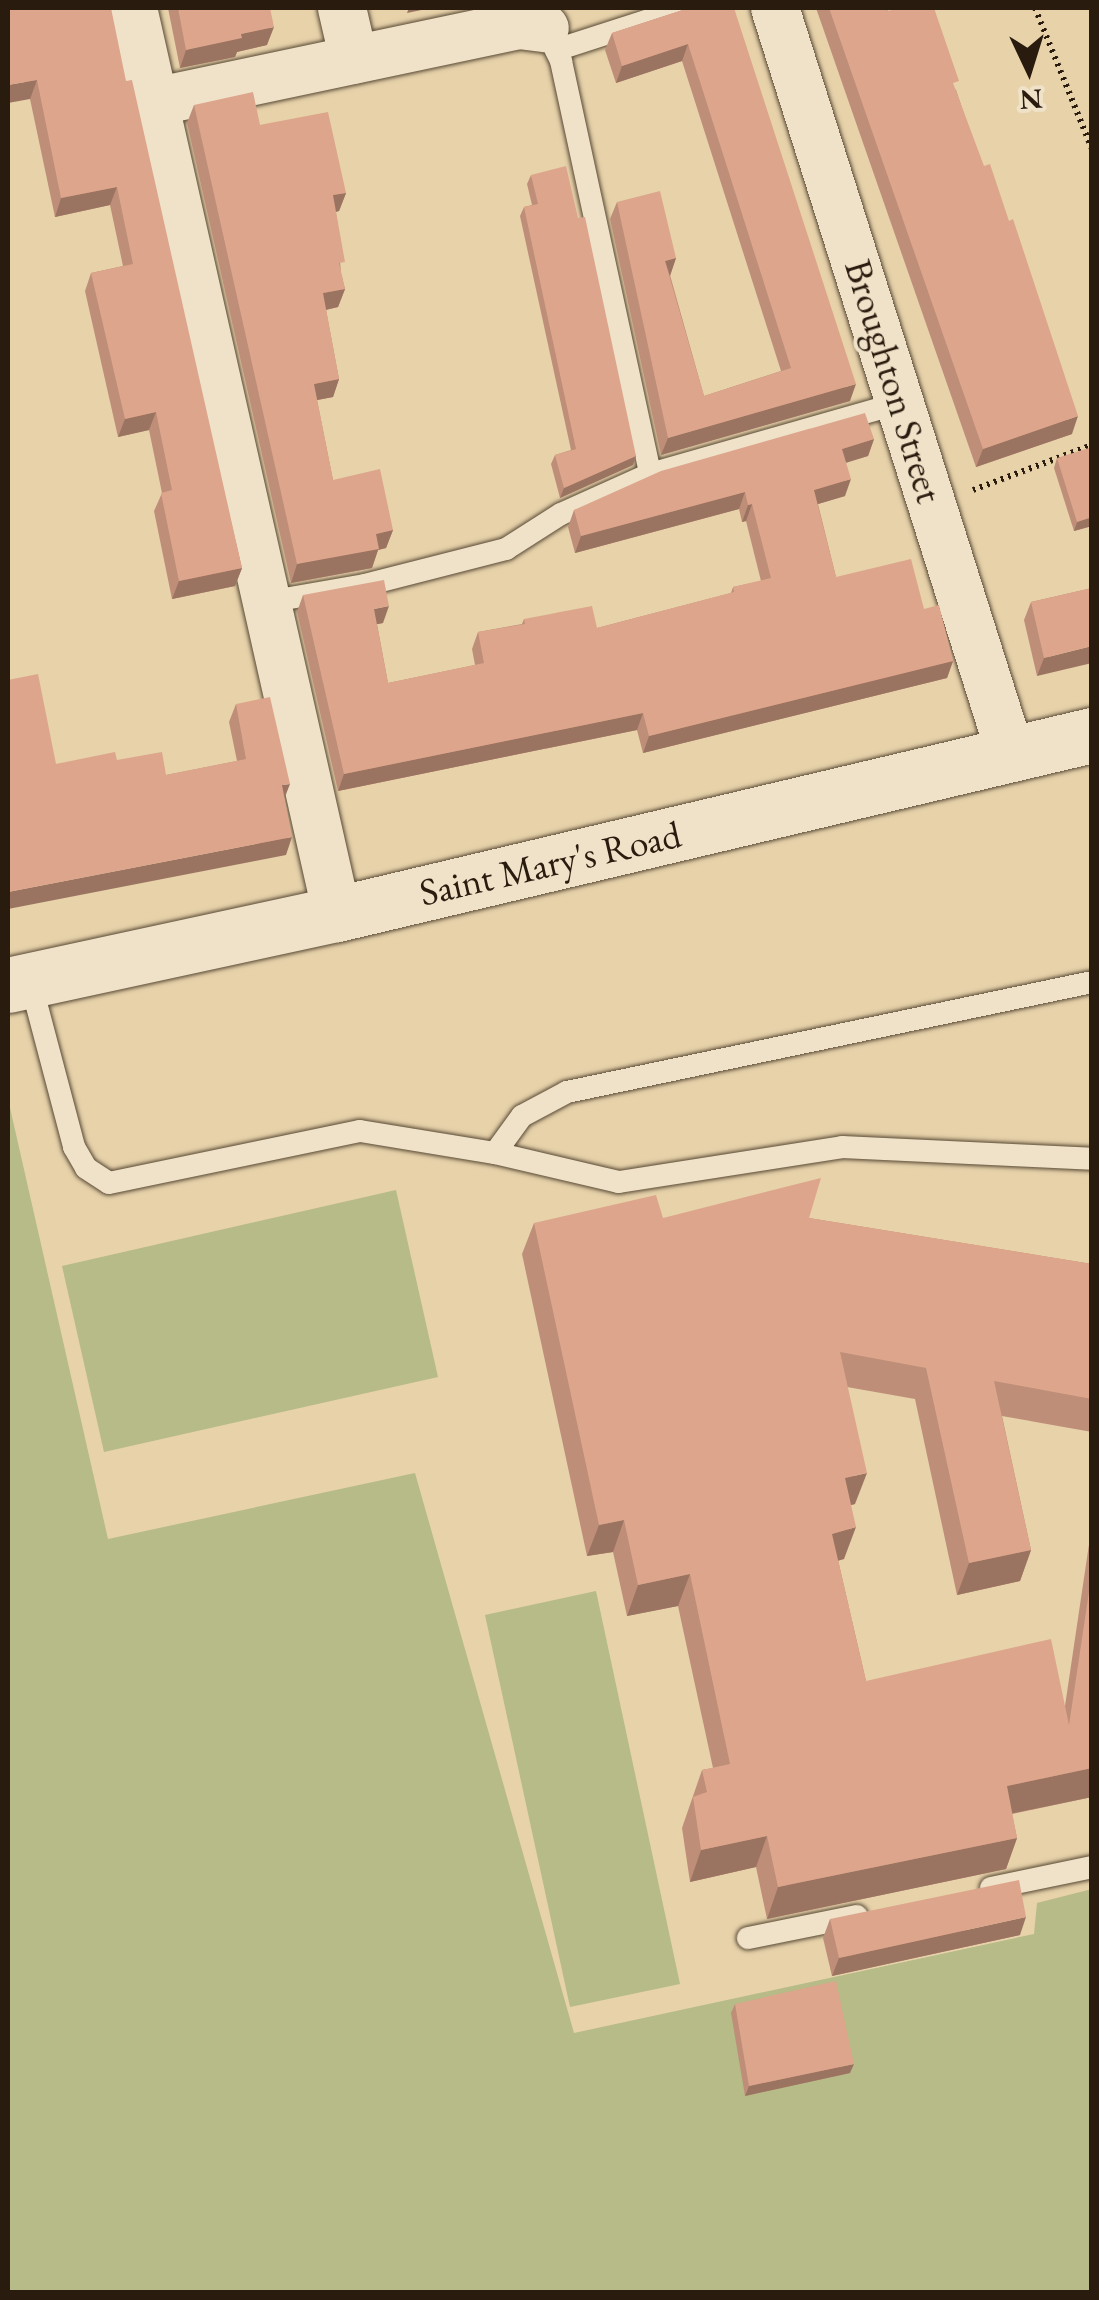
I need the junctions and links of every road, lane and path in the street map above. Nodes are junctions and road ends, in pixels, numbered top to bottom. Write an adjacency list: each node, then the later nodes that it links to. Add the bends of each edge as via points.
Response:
1 (132, 8): 8 (street)
2 (342, 8): 7 (street)
3 (686, 8): 6 (lane)
4 (776, 8): 10 (street, Broughton Street)
5 (1035, 8): 9 (path)
6 (550, 39): 7 (street, via 518,25); 12 (lane)
7 (354, 60): 8 (street)
8 (154, 102): 14 (street)
9 (1092, 149)
10 (902, 402): 12 (lane); 16 (street, Broughton Street)
11 (1092, 445): 13 (path)
12 (650, 474): 14 (lane, via 562,514 506,549)
13 (970, 491)
14 (268, 602): 17 (street)
15 (1092, 735): 16 (street, Saint Mary's Road)
16 (1010, 755): 17 (street, Saint Mary's Road)
17 (336, 914): 18 (street, Saint Mary's Road)
18 (19, 982): 20 (lane, via 74,1147 86,1168 108,1183 360,1131)
19 (1092, 982): 20 (lane, via 567,1092 522,1116)
20 (495, 1153): 21 (lane, via 618,1182 842,1147)
21 (1092, 1159)
22 (1092, 1867): 23 (lane)
23 (977, 1891)
24 (881, 1910): 25 (lane)
25 (748, 1938)

